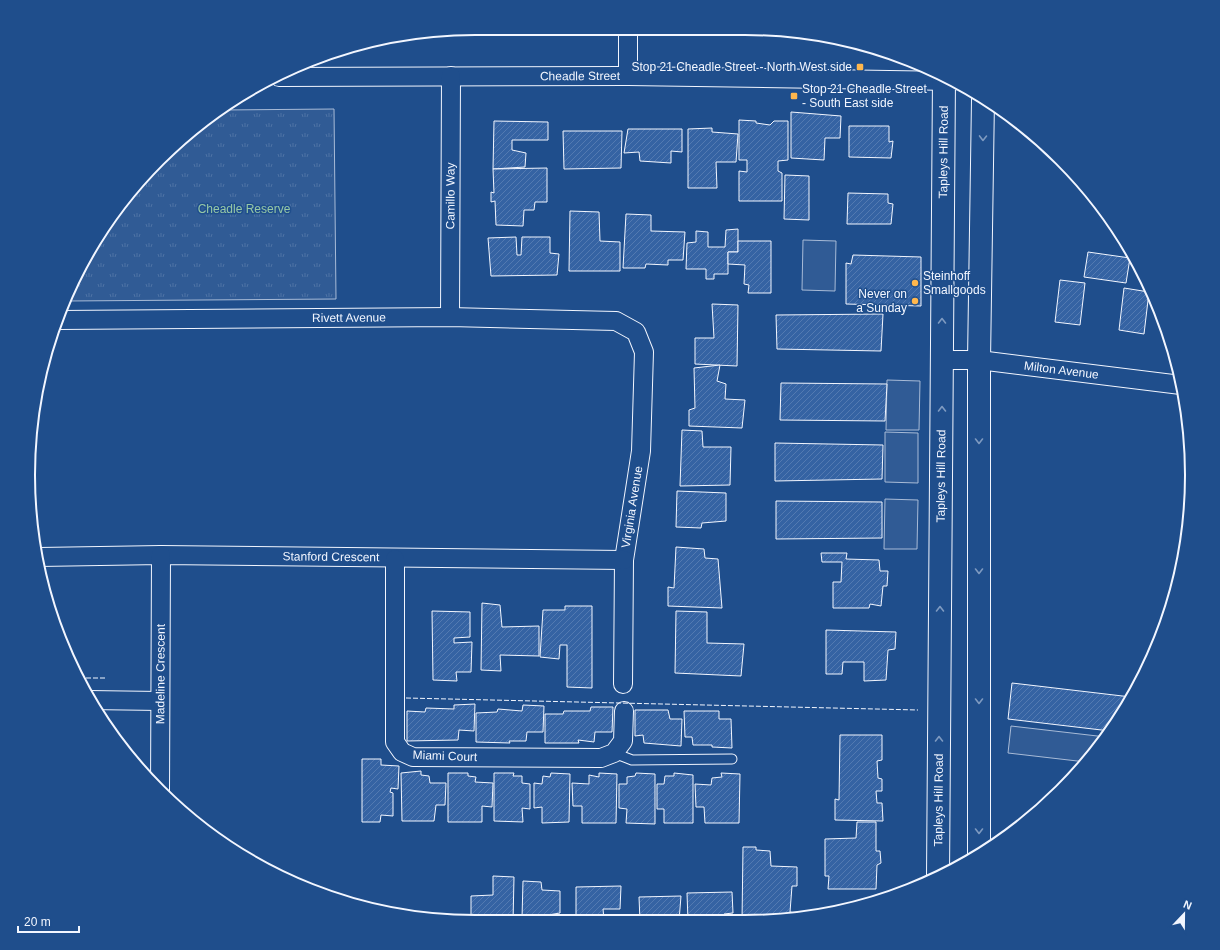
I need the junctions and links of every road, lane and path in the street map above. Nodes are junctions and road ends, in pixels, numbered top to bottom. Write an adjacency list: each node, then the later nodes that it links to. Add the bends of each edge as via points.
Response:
1 (628, 35): 3 (street)
2 (451, 76): 3 (street, Cheadle Street); 4 (street, Cheadle Street); 8 (street, Camillo Way)
3 (628, 76): 5 (street, Cheadle Street)
4 (287, 77)
5 (940, 80)
6 (947, 84): 11 (main road, Tapleys Hill Road, one-way to 6)
7 (983, 105): 12 (main road, one-way to 12)
8 (450, 317): 9 (street, Rivett Avenue); 10 (street, Rivett Avenue, via 616,321)
9 (63, 320)
10 (636, 332): 17 (street, Virginia Avenue, via 644,352 641,451)
11 (942, 360): 12 (street, Milton Avenue); 26 (main road, Tapleys Hill Road, one-way to 11)
12 (979, 360): 13 (street, Milton Avenue); 25 (main road, one-way to 25)
13 (1176, 384)
14 (161, 556): 15 (street, Stanford Crescent); 16 (street, Stanford Crescent); 20 (street, Madeline Crescent)
15 (42, 557)
16 (395, 558): 17 (street, Stanford Crescent); 22 (street, Miami Court, via 395,742 402,752 413,757 601,758)
17 (624, 560): 18 (street, Virginia Avenue)
18 (623, 684)
19 (97, 700): 20 (street)
20 (160, 701): 24 (street, Madeline Crescent)
21 (624, 711): 22 (street, via 624,741)
22 (614, 753): 23 (lane, via 632,760)
23 (732, 759)
24 (160, 782)
25 (979, 847)
26 (938, 871)

